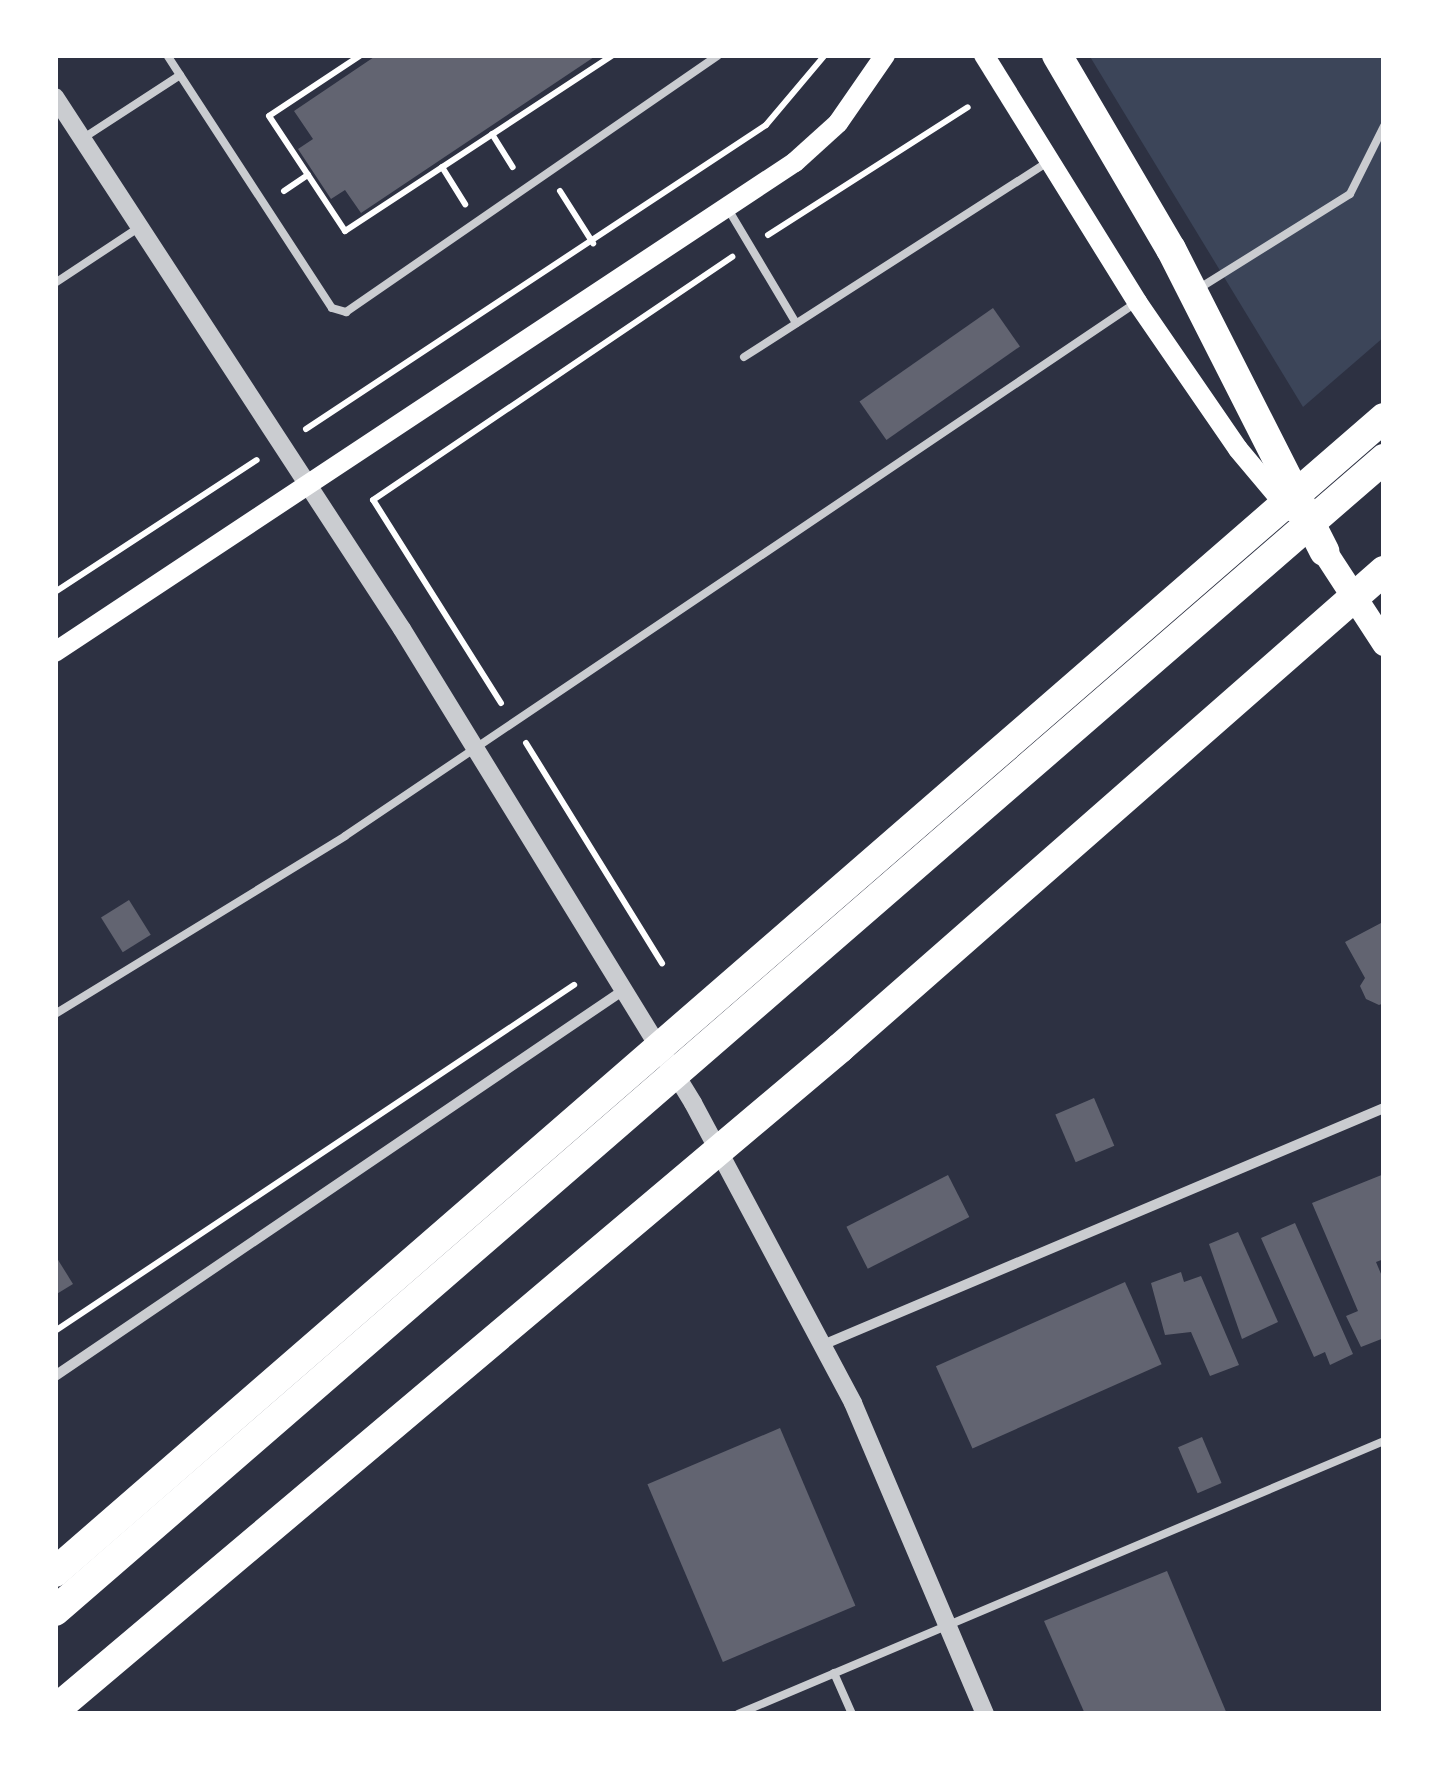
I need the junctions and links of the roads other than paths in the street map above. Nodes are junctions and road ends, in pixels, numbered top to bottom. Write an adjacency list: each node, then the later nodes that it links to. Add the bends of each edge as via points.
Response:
1 (167, 55): 6 (lane)
2 (718, 55): 6 (lane, via 346,312 332,308)
3 (885, 55): 11 (main road, via 828,134)
4 (984, 55): 10 (main road)
5 (1057, 55): 14 (highway)
6 (180, 75): 9 (lane)
7 (55, 97): 9 (street)
8 (1384, 126): 14 (lane, via 1350,194)
9 (81, 140): 12 (street)
10 (1050, 160): 15 (main road); 16 (lane)
11 (728, 208): 16 (lane); 20 (main road)
12 (138, 228): 13 (lane); 20 (street)
13 (55, 283)
14 (1191, 293): 21 (highway)
15 (1137, 302): 21 (main road, via 1238,449); 26 (lane)
16 (796, 324): 17 (lane)
17 (744, 357)
18 (1384, 418): 23 (highway)
19 (1384, 459): 23 (highway)
20 (304, 486): 25 (main road); 26 (street)
21 (1324, 550): 24 (main road)
22 (1384, 571): 38 (highway, via 840,1048)
23 (1198, 598): 30 (highway)
24 (1384, 643)
25 (55, 652)
26 (472, 745): 27 (street); 28 (lane, via 345,836)
27 (626, 988): 31 (street); 32 (street)
28 (55, 1014)
29 (1384, 1108): 31 (street)
30 (468, 1230): 34 (highway, via 110,1518); 35 (highway)
31 (825, 1344): 36 (street)
32 (55, 1376)
33 (1384, 1441): 36 (lane)
34 (55, 1572)
35 (55, 1611)
36 (947, 1623): 37 (lane); 41 (street)
37 (834, 1672): 39 (lane); 40 (lane)
38 (55, 1710)
39 (738, 1714)
40 (852, 1714)
41 (985, 1714)

